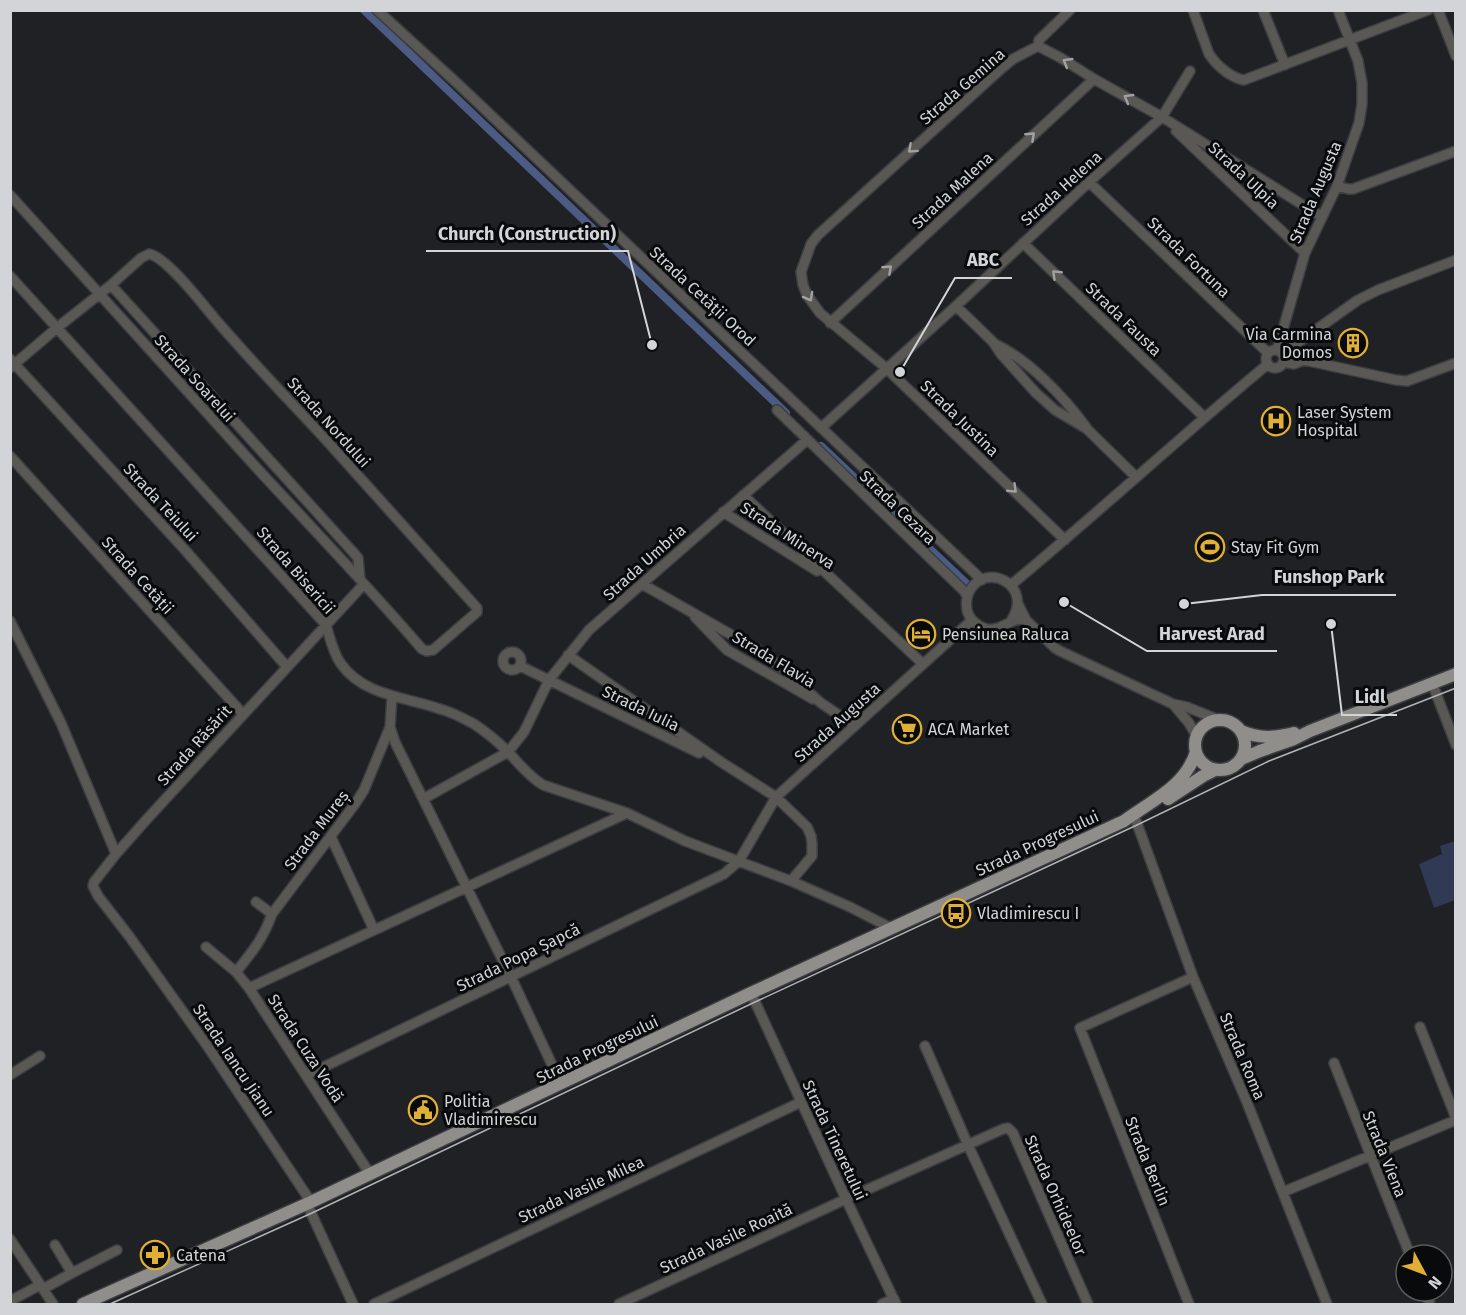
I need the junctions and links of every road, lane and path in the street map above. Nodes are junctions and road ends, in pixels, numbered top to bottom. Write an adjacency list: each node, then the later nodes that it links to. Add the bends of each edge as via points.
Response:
1 (377, 10): 39 (street, Strada Cetății Orod)
2 (1071, 10): 10 (street, via 1039,40)
3 (1193, 10): 12 (street, via 1209,54 1235,78 1244,80)
4 (1263, 10): 12 (street)
5 (1338, 10): 9 (street, Strada Augusta)
6 (1428, 10): 8 (street)
7 (1438, 10): 11 (street)
8 (1414, 13): 9 (street)
9 (1350, 40): 12 (street); 18 (street, Strada Augusta, via 1358,61 1362,104)
10 (1038, 46): 14 (street, one-way to 10); 28 (street, Strada Gemina, one-way to 28, via 1002,68 812,244 801,272 803,285 812,304)
11 (1455, 56)
12 (1284, 65)
13 (1190, 71): 15 (street, Strada Helena)
14 (1094, 79): 15 (street, one-way to 14); 28 (street, Strada Malena, one-way to 14)
15 (1162, 117): 17 (street, Strada Helena); 20 (street); 22 (street, Strada Ulpia)
16 (1455, 151): 18 (street, via 1353,189)
17 (1089, 182): 21 (street, Strada Helena); 31 (street, Strada Fortuna)
18 (1337, 186): 20 (street, Strada Augusta)
19 (10, 195): 26 (street, Strada Soarelui)
20 (1322, 217): 22 (street, Strada Augusta)
21 (1023, 243): 27 (street, Strada Helena); 38 (street, Strada Fausta, one-way to 21)
22 (1305, 253): 31 (street, Strada Augusta)
23 (1455, 260): 31 (street, via 1358,300)
24 (10, 276): 29 (street, Strada Bisericii)
25 (111, 285): 26 (street, Strada Nordului); 35 (street, Strada Soarelui); 60 (street, Strada Nordului, via 145,255 151,254 165,263 477,608 433,650)
26 (99, 294): 29 (street, Strada Nordului); 36 (street, Strada Soarelui)
27 (956, 306): 30 (street); 34 (street, Strada Helena)
28 (830, 323): 34 (street, Strada Justina)
29 (58, 327): 33 (street, Strada Nordului); 59 (street, Strada Bisericii)
30 (993, 342): 40 (street, via 1048,384); 40 (street, via 1018,375 1055,410)
31 (1276, 357): 32 (street, via 1294,364 1304,360 1407,381); 38 (street)
32 (1455, 363)
33 (12, 364): 64 (street, Strada Teiului, via 185,550)
34 (886, 368): 39 (street, Strada Helena); 46 (street, Strada Justina, one-way to 46)
35 (203, 386): 36 (street); 48 (street, Strada Soarelui, via 358,558)
36 (192, 396): 48 (street, Strada Soarelui)
37 (777, 410): 41 (street, Strada Cezara)
38 (1204, 417): 43 (street)
39 (821, 428): 47 (street, Strada Cetății Orod)
40 (1087, 429): 43 (street)
41 (807, 440): 44 (street); 52 (street, Strada Cezara)
42 (10, 456): 71 (street, Strada Cetății)
43 (1136, 477): 46 (street)
44 (742, 495): 45 (street, Strada Umbria); 49 (street, Strada Minerva)
45 (723, 512): 49 (street, Strada Minerva); 50 (street, Strada Umbria)
46 (1065, 540): 51 (street)
47 (981, 580): 51 (street, via 997,578); 52 (street)
48 (362, 581): 59 (street, Strada Răsărit); 60 (street, Strada Soarelui)
49 (837, 584): 62 (street, Strada Minerva)
50 (642, 585): 54 (street, Strada Flavia); 61 (street, Strada Umbria, via 590,630)
51 (1011, 585): 53 (street)
52 (967, 596): 55 (street)
53 (1018, 604): 56 (street); 58 (street)
54 (690, 612): 69 (street, Strada Flavia, via 758,650); 69 (street, Strada Flavia, via 727,650)
55 (972, 620): 58 (street, via 987,629); 62 (street, Strada Augusta)
56 (1026, 620): 58 (street); 70 (street, via 1060,651)
57 (10, 621): 89 (street, via 61,723)
58 (1011, 621)
59 (326, 625): 64 (street, Strada Răsărit); 68 (street, Strada Bisericii, via 341,665 368,687)
60 (422, 650)
61 (568, 655): 66 (street, Strada Umbria); 82 (street, Strada Iulia)
62 (923, 664): 73 (street, Strada Augusta)
63 (520, 666): 66 (street, Strada Iulia)
64 (287, 667): 71 (street, Strada Răsărit)
65 (1455, 674): 67 (main road)
66 (549, 680): 79 (street, Strada Umbria, via 524,732); 82 (street, Strada Iulia)
67 (1432, 683): 76 (main road); 78 (street)
68 (392, 697): 74 (street); 79 (street, Strada Bisericii, via 450,712 486,732)
69 (821, 703): 73 (street, Strada Flavia)
70 (1173, 704): 72 (street); 77 (street)
71 (243, 714): 89 (street, Strada Răsărit)
72 (1219, 720): 75 (main road); 77 (main road, via 1206,725)
73 (855, 726): 84 (street, Strada Augusta)
74 (390, 727): 85 (street); 88 (street, Strada Mureș, via 364,790)
75 (1241, 731): 76 (main road, via 1264,738); 81 (main road, via 1245,750)
76 (1310, 731): 81 (main road)
77 (1197, 737): 80 (main road)
78 (1455, 745)
79 (508, 752): 85 (street); 86 (street, Strada Bisericii, via 543,785)
80 (1196, 752): 83 (main road, via 1205,766); 87 (main road, Strada Progresului, via 1184,776)
81 (1241, 759): 83 (main road, via 1223,771)
82 (721, 762): 84 (street, Strada Iulia)
83 (1215, 770): 87 (main road, Strada Progresului)
84 (776, 797): 90 (street, Strada Augusta); 91 (street, Strada Iulia, via 807,827 811,836 812,856)
85 (423, 799): 92 (street)
86 (627, 813): 90 (street, Strada Bisericii); 92 (street)
87 (1130, 820): 95 (main road, Strada Progresului); 101 (street, Strada Roma)
88 (331, 837): 94 (street, Strada Mureș); 96 (street)
89 (116, 854): 97 (street, Strada Răsărit, via 93,886)
90 (739, 861): 91 (street, Strada Bisericii); 100 (street, Strada Popa Șapcă, via 724,874)
91 (791, 881): 95 (street, Strada Bisericii)
92 (468, 887): 96 (street); 100 (street)
93 (256, 902): 94 (street)
94 (272, 914): 99 (street, Strada Mureș, via 258,944)
95 (891, 928): 103 (main road, Strada Progresului)
96 (374, 930): 102 (street)
97 (129, 936): 118 (street, Strada Iancu Jianu, via 208,1047)
98 (206, 947): 99 (street, Strada Cuza Vodă)
99 (236, 972): 102 (street, Strada Cuza Vodă)
100 (511, 977): 109 (street, Strada Popa Șapcă); 110 (street)
101 (1193, 977): 116 (street, Strada Roma); 135 (street, Strada Berlin, via 1080,1028)
102 (249, 988): 109 (street, Strada Cuza Vodă)
103 (751, 993): 110 (main road, Strada Progresului); 111 (street, Strada Tineretului)
104 (1420, 1028): 112 (street)
105 (925, 1046): 113 (street)
106 (40, 1056): 108 (street)
107 (1334, 1063): 114 (street, Strada Viena)
108 (10, 1075)
109 (307, 1075): 115 (street, Strada Cuza Vodă)
110 (561, 1084): 115 (main road, Strada Progresului)
111 (801, 1102): 117 (street, Strada Tineretului); 130 (street, Strada Vasile Milea)
112 (1455, 1119): 114 (street)
113 (968, 1145): 117 (street, Strada Orhideelor); 133 (street); 134 (street, Strada Orhideelor, via 1003,1129 1013,1133)
114 (1370, 1156): 116 (street); 120 (street, Strada Viena)
115 (370, 1174): 118 (main road, Strada Progresului)
116 (1283, 1192): 136 (street, Strada Roma)
117 (846, 1199): 126 (street, Strada Tineretului); 131 (street, Strada Vasile Roaită)
118 (309, 1203): 128 (main road, Strada Progresului); 129 (street, Strada Iancu Jianu)
119 (10, 1239): 124 (street)
120 (1405, 1243)
121 (55, 1245): 123 (street)
122 (117, 1250): 123 (street)
123 (72, 1273): 124 (street)
124 (42, 1287): 125 (street); 127 (street)
125 (10, 1300)
126 (895, 1302): 132 (street)
127 (53, 1305)
128 (83, 1305)
129 (353, 1305)
130 (374, 1305)
131 (619, 1305)
132 (882, 1305)
133 (1041, 1305)
134 (1088, 1305)
135 (1189, 1305)
136 (1328, 1305)

